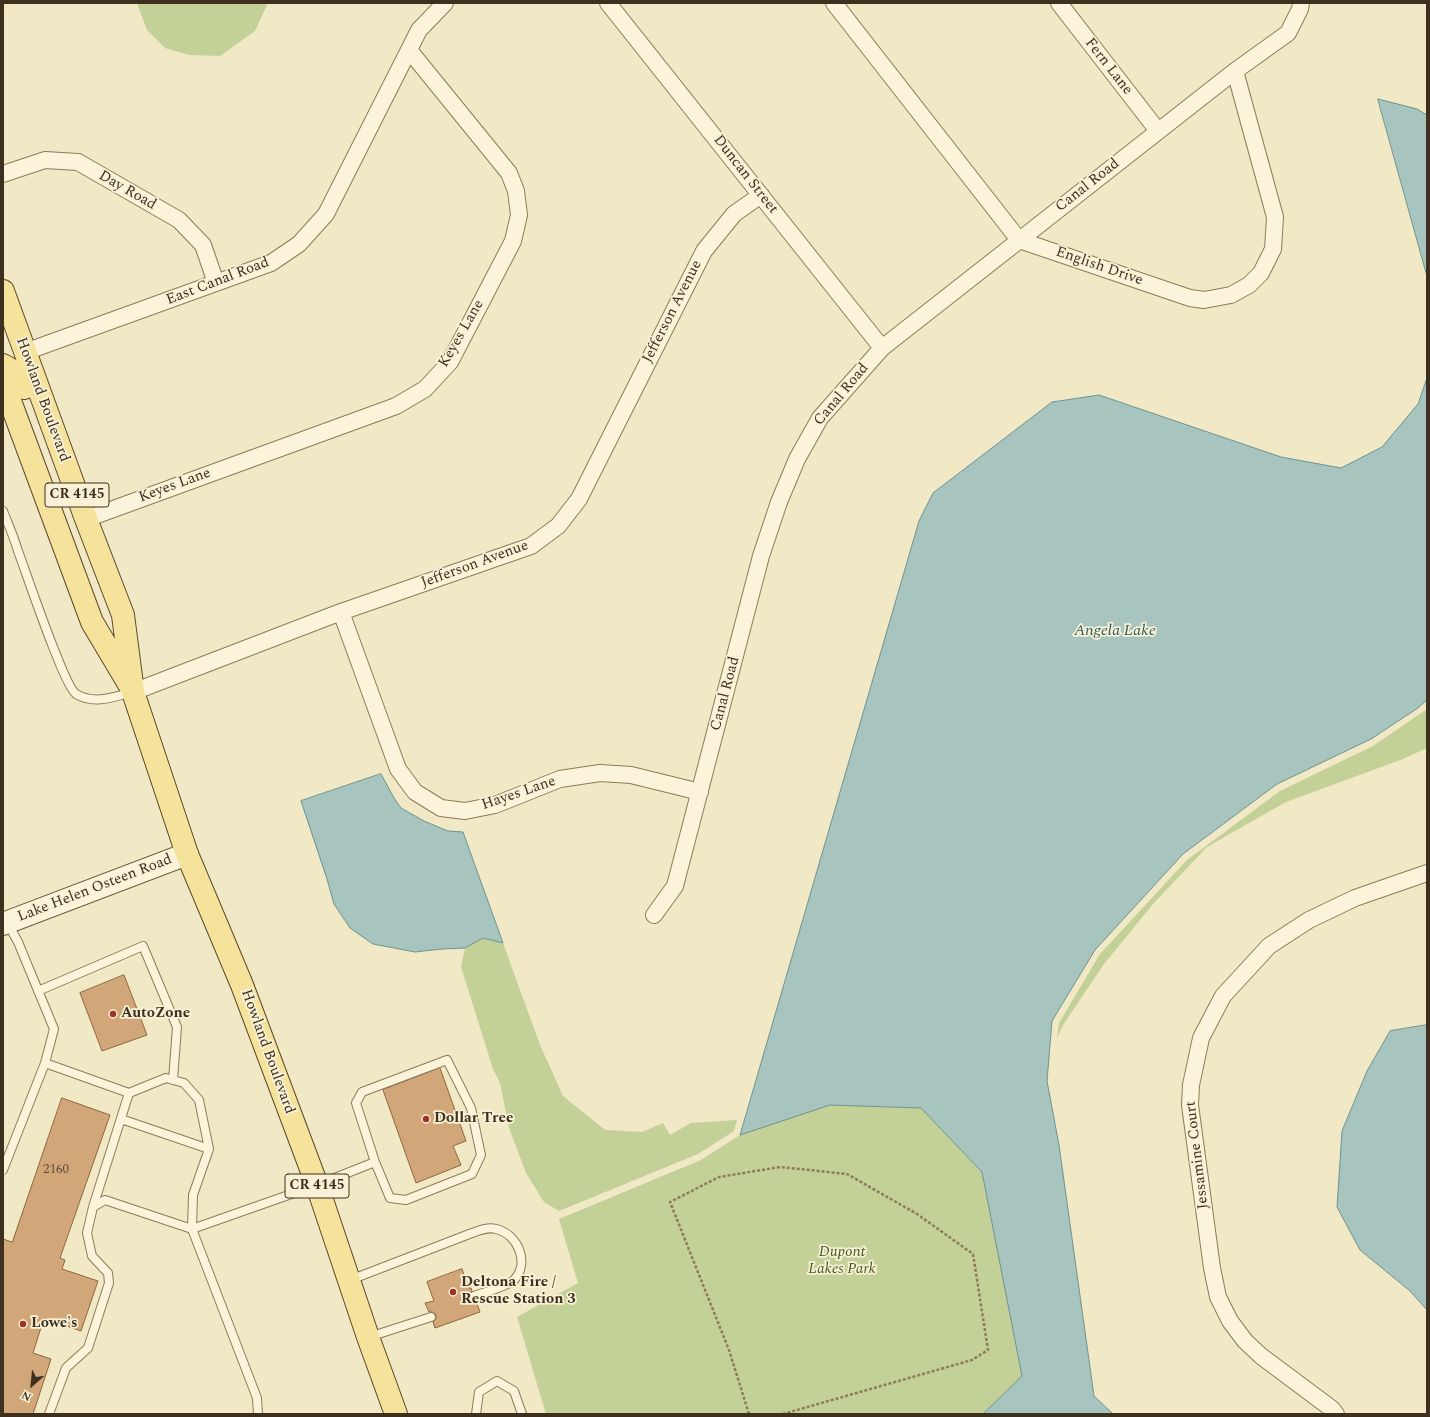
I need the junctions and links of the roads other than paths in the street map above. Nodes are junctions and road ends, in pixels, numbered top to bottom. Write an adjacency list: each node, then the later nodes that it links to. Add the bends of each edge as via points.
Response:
1 (444, 3): 6 (street, East Canal Road, via 420,30)
2 (608, 3): 10 (street, Duncan Street)
3 (834, 3): 11 (street)
4 (1059, 3): 8 (street, Fern Lane)
5 (1301, 3): 7 (street, via 1288,32)
6 (409, 50): 12 (street, East Canal Road, via 326,214 299,244 271,263); 20 (street, Keyes Lane, via 509,173 516,191 519,215 513,242 450,362 425,389 396,406)
7 (1235, 71): 8 (street, Canal Road); 11 (street, English Drive, via 1275,217 1273,249 1261,273 1249,285 1231,295 1204,300 1190,298)
8 (1158, 131): 11 (street, Canal Road)
9 (3, 174): 12 (street, Day Road, via 45,160 78,162 179,220 203,245)
10 (760, 195): 14 (street, Duncan Street); 21 (street, Jefferson Avenue, via 734,214 704,250 579,499 558,526 531,546)
11 (1019, 240): 14 (street, Canal Road)
12 (216, 283): 15 (street, East Canal Road)
13 (3, 291): 15 (main road, Howland Boulevard / CR 4145)
14 (882, 348): 23 (street, Canal Road, via 820,418 797,459 779,502 761,556)
15 (25, 352): 18 (main road, Howland Boulevard / CR 4145)
16 (3, 365): 18 (main road, via 20,375 56,477)
17 (3, 382): 22 (main road, Howland Boulevard / CR 4145, via 92,622)
18 (75, 490): 20 (main road, Howland Boulevard / CR 4145)
19 (3, 511): 22 (lane, via 49,636 75,693 100,700)
20 (86, 519): 22 (main road, Howland Boulevard / CR 4145, via 123,615)
21 (341, 612): 22 (street, Jefferson Avenue); 23 (street, Hayes Lane, via 398,769 415,792 442,808 465,811 495,805 560,779 600,773 631,775)
22 (133, 692): 24 (main road, Howland Boulevard / CR 4145)
23 (700, 792): 26 (street, Canal Road, via 675,886)
24 (186, 854): 27 (street, Lake Helen Osteen Road); 36 (main road, Howland Boulevard / CR 4145, via 242,985)
25 (1427, 873): 48 (street, Jessamine Court, via 1355,898 1308,920 1269,946 1223,996 1201,1038 1191,1085 1190,1105 1218,1297 1244,1341)
26 (654, 915)
27 (5, 923): 28 (lane, via 18,942)
28 (38, 991): 29 (lane, via 54,1029); 30 (lane, via 143,946 177,1027)
29 (45, 1063): 31 (lane); 35 (lane)
30 (173, 1080): 31 (lane, via 166,1078); 33 (lane, via 184,1083 198,1100)
31 (129, 1093): 32 (lane)
32 (121, 1119): 33 (lane); 37 (lane)
33 (209, 1149): 38 (lane, via 192,1195)
34 (375, 1162): 34 (lane, via 390,1198 406,1200 472,1174 481,1156 471,1108 447,1060 362,1092 356,1102); 36 (lane)
35 (3, 1170)
36 (316, 1185): 38 (lane); 39 (main road, Howland Boulevard / CR 4145)
37 (93, 1207): 38 (lane, via 105,1200); 43 (lane, via 87,1233 92,1256 108,1273 110,1283 88,1348 66,1368)
38 (192, 1229): 44 (lane, via 257,1398)
39 (349, 1280): 40 (lane, via 486,1228 497,1229 509,1236 519,1248 522,1259 520,1270 514,1280); 42 (main road, Howland Boulevard / CR 4145)
40 (474, 1296)
41 (431, 1317): 42 (lane)
42 (368, 1337): 45 (main road, Howland Boulevard / CR 4145)
43 (49, 1414)
44 (258, 1414)
45 (396, 1414)
46 (476, 1414): 47 (lane, via 479,1392 497,1381 514,1391)
47 (522, 1414)
48 (1336, 1414)

